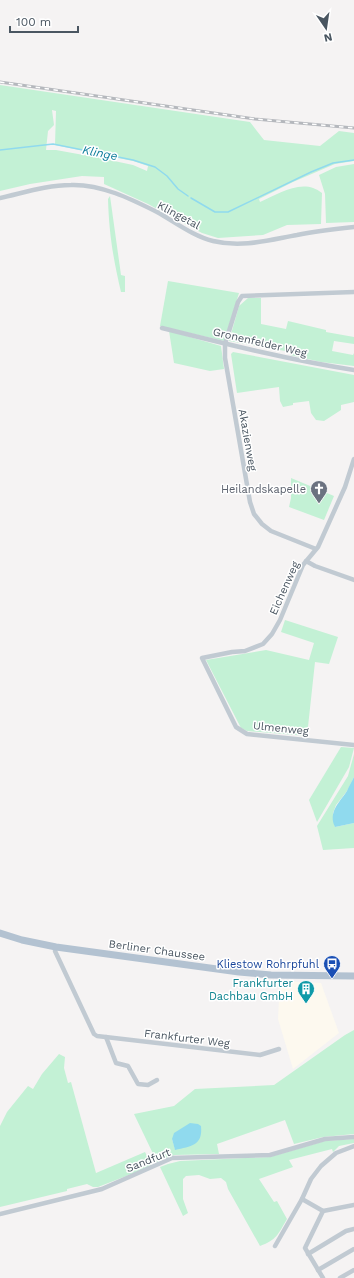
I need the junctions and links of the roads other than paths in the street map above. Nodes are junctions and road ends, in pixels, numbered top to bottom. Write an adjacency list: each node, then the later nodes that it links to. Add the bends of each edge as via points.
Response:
1 (0, 198): 2 (street, Klingetal, via 49,187 90,186 109,190 201,237 226,243 265,242 323,230)
2 (354, 227)
3 (351, 292): 4 (street); 6 (street, via 242,296)
4 (354, 297)
5 (162, 328): 6 (street, Gronenfelder Weg)
6 (225, 344): 7 (street, Gronenfelder Weg); 9 (street, Akazienweg, via 225,358 242,461 254,514 271,531)
7 (354, 370)
8 (354, 459): 9 (street, Eichenweg, via 345,486)
9 (316, 550): 10 (street, Eichenweg)
10 (306, 561): 11 (street); 12 (street, Eichenweg, via 280,620 263,644 245,651)
11 (354, 580)
12 (202, 658): 13 (street, Ulmenweg, via 236,727 241,731 247,734)
13 (354, 745)
14 (0, 933): 16 (main road, Berliner Chaussee)
15 (0, 937): 16 (main road, Berliner Chaussee, via 30,946)
16 (54, 948): 17 (main road, Berliner Chaussee, via 253,974); 18 (street, Frankfurter Weg, via 94,1034)
17 (354, 976)
18 (106, 1037): 19 (street, Frankfurter Weg, via 260,1055); 20 (street, via 116,1063 128,1066 138,1084 148,1085)
19 (279, 1049)
20 (157, 1080)
21 (354, 1137): 26 (street, Sandfurt, via 324,1139 270,1155 172,1158 102,1189)
22 (354, 1146): 23 (street, via 336,1153 321,1166 311,1179)
23 (302, 1199): 25 (street); 28 (street)
24 (354, 1206): 25 (street)
25 (324, 1212): 30 (street, via 305,1246)
26 (0, 1214)
27 (354, 1229): 30 (street, via 346,1230)
28 (275, 1246)
29 (354, 1249): 31 (street)
30 (308, 1254): 31 (street)
31 (318, 1270): 33 (street)
32 (354, 1270): 34 (street)
33 (323, 1278)
34 (340, 1278)

